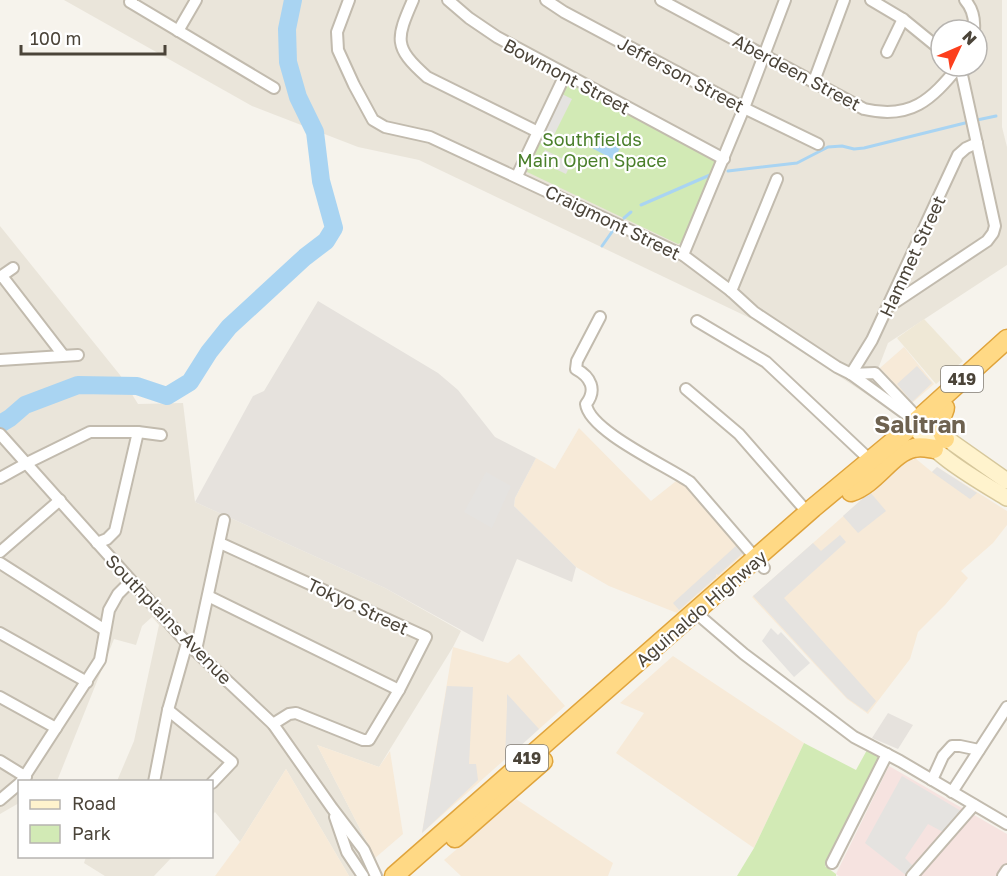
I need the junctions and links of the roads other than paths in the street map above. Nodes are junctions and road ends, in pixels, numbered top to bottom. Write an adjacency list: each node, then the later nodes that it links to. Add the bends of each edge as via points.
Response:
1 (132, 0): 14 (street)
2 (196, 0): 14 (street)
3 (349, 0): 28 (street, Craigmont Street, via 337,32 338,50 373,120 385,127 430,137)
4 (413, 0): 24 (street, via 399,30 402,49 412,64 427,77)
5 (448, 0): 18 (street, Bowmont Street, via 497,37)
6 (546, 0): 23 (street, Jefferson Street)
7 (661, 0): 17 (street, Aberdeen Street)
8 (784, 0): 17 (street)
9 (844, 0): 21 (street)
10 (871, 0): 13 (street)
11 (965, 0): 12 (street)
12 (974, 18)
13 (903, 19): 15 (street); 16 (street)
14 (178, 31): 22 (street)
15 (929, 40)
16 (887, 52)
17 (765, 55): 21 (street, Aberdeen Street); 23 (street)
18 (566, 75): 24 (street); 27 (street, Bowmont Street)
19 (950, 78): 21 (street, Aberdeen Street, via 925,100 890,114 864,109)
20 (963, 78): 26 (street)
21 (814, 81)
22 (274, 88)
23 (744, 108): 25 (street, Jefferson Street); 27 (street)
24 (538, 132): 28 (street)
25 (818, 144)
26 (977, 144): 34 (street, Hammet Street, via 958,155); 34 (street, via 993,233 987,241)
27 (724, 159): 30 (street)
28 (517, 176): 30 (street, Craigmont Street)
29 (777, 178): 33 (street)
30 (683, 255): 33 (street, Craigmont Street)
31 (13, 268): 32 (street)
32 (1, 277): 38 (street)
33 (731, 291): 42 (street, Craigmont Street, via 754,312)
34 (888, 306): 42 (street, Hammet Street)
35 (600, 316): 63 (street, via 577,361 576,369 592,384 587,410 623,444 690,482)
36 (697, 321): 50 (street, via 766,362)
37 (1007, 339): 45 (highway, Aguinaldo Highway / 419)
38 (63, 355): 39 (street); 41 (street)
39 (78, 355)
40 (1007, 355): 44 (highway, Aguinaldo Highway / 419)
41 (0, 360)
42 (851, 374): 45 (street, Craigmont Street); 45 (street, Craigmont Street, via 875,373)
43 (686, 389): 57 (street, via 739,434)
44 (945, 408): 45 (highway, Aguinaldo Highway / 419); 49 (highway, via 939,425)
45 (919, 425): 49 (main road); 50 (highway, Aguinaldo Highway / 419); 54 (highway, Aguinaldo Highway / 419)
46 (138, 432): 48 (street); 51 (street, via 90,432); 59 (street, via 115,531)
47 (0, 434): 51 (street, Southplains Avenue)
48 (161, 435)
49 (939, 444): 53 (main road); 54 (highway, via 908,450 863,488); 55 (main road)
50 (870, 460): 57 (highway, Aguinaldo Highway / 419)
51 (27, 463): 52 (street); 56 (street, Southplains Avenue)
52 (0, 478)
53 (1007, 481)
54 (851, 492): 63 (highway, Aguinaldo Highway / 419)
55 (1007, 498)
56 (60, 500): 59 (street, Southplains Avenue); 61 (street)
57 (808, 513): 63 (highway, Aguinaldo Highway / 419)
58 (224, 520): 60 (street)
59 (97, 543): 64 (street, Southplains Avenue)
60 (220, 543): 65 (street); 71 (street, Tokyo Street, via 426,637)
61 (0, 552)
62 (0, 563): 67 (street)
63 (760, 563): 66 (highway, Aguinaldo Highway / 419)
64 (131, 581): 67 (street, via 113,601); 69 (street, Southplains Avenue)
65 (208, 596): 69 (street); 71 (street)
66 (699, 616): 78 (street, via 854,737); 94 (highway, Aguinaldo Highway / 419); 95 (highway, Aguinaldo Highway / 419)
67 (105, 630): 70 (street, via 100,660)
68 (0, 633): 70 (street)
69 (191, 647): 74 (street); 75 (street, Southplains Avenue)
70 (87, 682): 76 (street)
71 (399, 690): 75 (street, Tokyo Street, via 369,740 296,713)
72 (0, 697): 76 (street)
73 (1007, 707): 77 (street)
74 (168, 710): 81 (street); 83 (street, via 232,762)
75 (273, 724): 88 (street, Southplains Avenue)
76 (56, 728): 80 (street)
77 (979, 750): 82 (street, via 952,747 943,756); 85 (street)
78 (887, 754): 82 (street); 90 (street)
79 (0, 761): 80 (street)
80 (22, 780)
81 (154, 780)
82 (932, 780): 85 (street)
83 (213, 782)
84 (18, 784): 86 (street)
85 (952, 792): 87 (street)
86 (0, 800)
87 (974, 805): 89 (street); 96 (street)
88 (332, 808): 92 (street, Southplains Avenue, via 347,852); 93 (street, Southplains Avenue, via 364,850)
89 (1007, 824)
90 (832, 863)
91 (1007, 870): 97 (street)
92 (363, 876)
93 (376, 876)
94 (394, 876)
95 (411, 876)
96 (912, 876)
97 (1003, 876)

